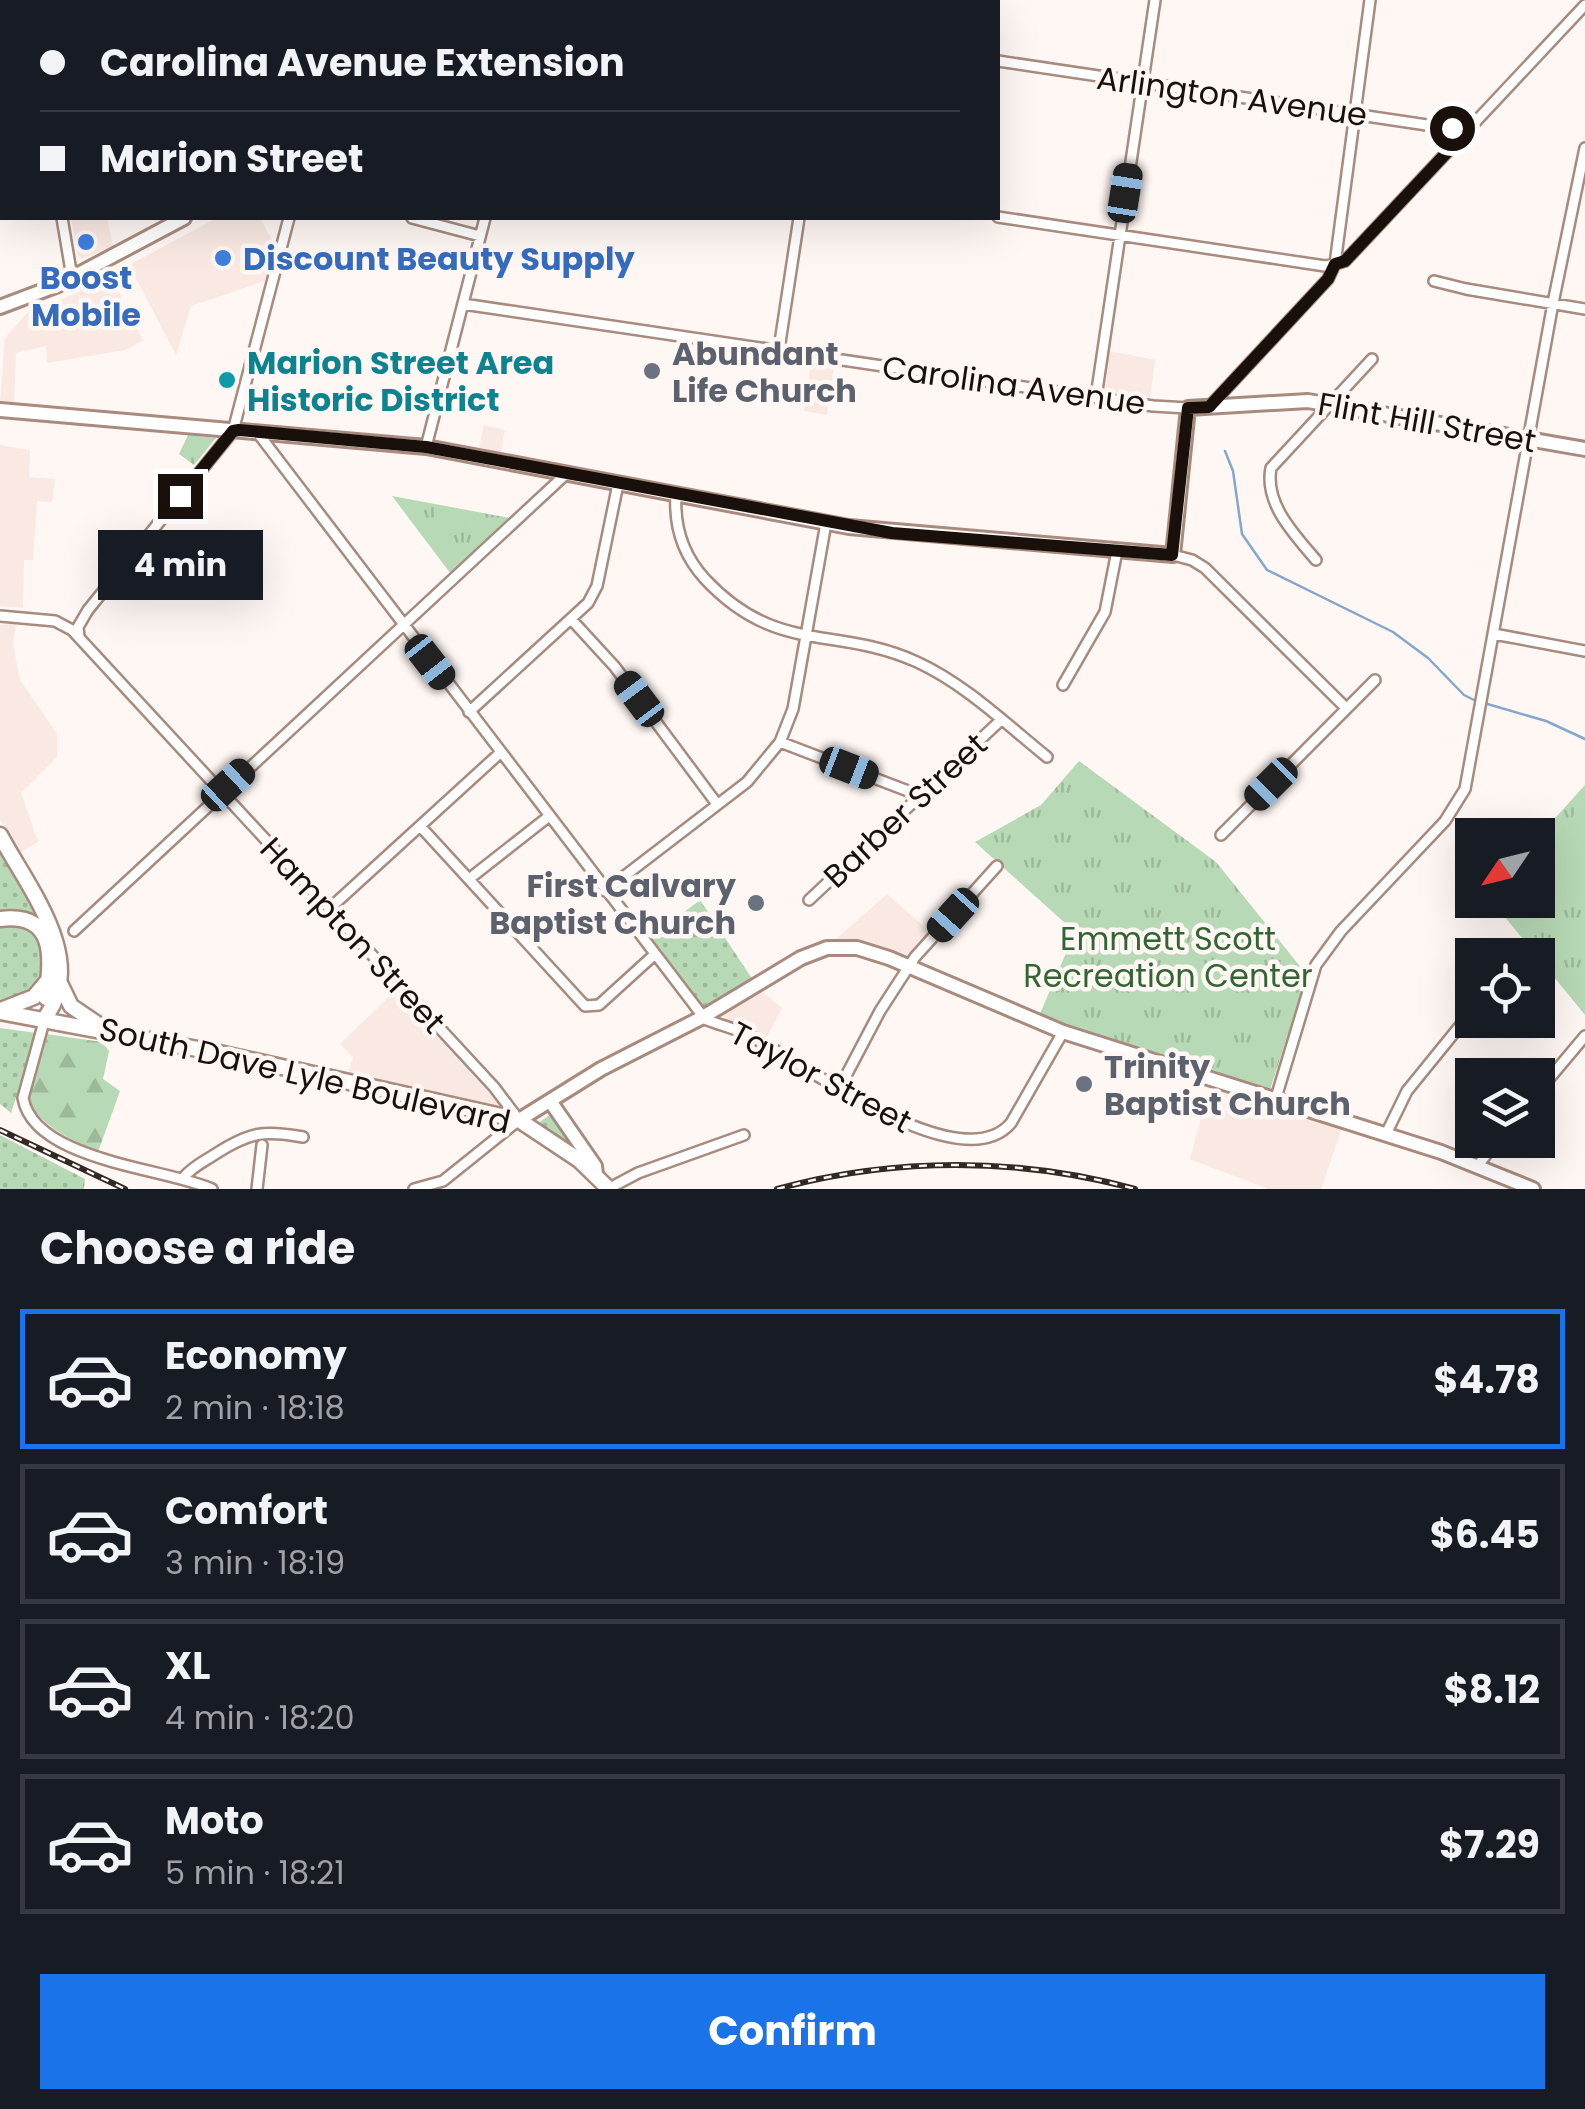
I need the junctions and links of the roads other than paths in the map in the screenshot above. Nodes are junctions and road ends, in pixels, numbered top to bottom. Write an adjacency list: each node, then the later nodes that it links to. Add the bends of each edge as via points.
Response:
1 (1155, 0): 5 (street)
2 (1370, 0): 6 (street)
3 (1585, 5): 7 (street)
4 (1000, 61): 5 (street, Arlington Avenue)
5 (1142, 83): 6 (street, Arlington Avenue); 16 (street)
6 (1354, 113): 7 (street, Arlington Avenue); 18 (street)
7 (1467, 131): 18 (street)
8 (1585, 148): 21 (street)
9 (1000, 217): 16 (street)
10 (62, 220): 19 (street)
11 (180, 220): 19 (street)
12 (288, 220): 32 (street)
13 (420, 220): 17 (street)
14 (484, 220): 17 (street)
15 (799, 220): 25 (street)
16 (1119, 235): 18 (street); 27 (street)
17 (480, 236): 22 (street)
18 (1335, 264): 29 (street)
19 (72, 277): 23 (street)
20 (1434, 281): 21 (street)
21 (1553, 303): 24 (street); 34 (street)
22 (463, 304): 25 (street, Carolina Avenue); 35 (street)
23 (0, 307)
24 (1585, 309)
25 (780, 350): 27 (street, Carolina Avenue)
26 (1372, 359): 28 (street)
27 (1096, 397): 30 (street, Carolina Avenue)
28 (1329, 403): 29 (street, Flint Hill Street); 34 (street, Flint Hill Street); 43 (street, via 1274,463 1269,479 1282,515)
29 (1209, 407): 30 (street, Carolina Avenue)
30 (1188, 408): 42 (street)
31 (0, 410): 32 (street)
32 (234, 431): 33 (street); 44 (street)
33 (257, 432): 35 (street); 48 (street)
34 (1528, 439): 36 (street, Flint Hill Street); 49 (street)
35 (426, 447): 37 (street)
36 (1585, 450)
37 (566, 474): 38 (street); 48 (street)
38 (618, 484): 39 (street); 46 (street, via 596,586)
39 (676, 495): 40 (street); 51 (street, via 678,532 702,576 744,614)
40 (826, 523): 41 (street); 51 (street)
41 (1118, 550): 42 (street); 54 (street, via 1104,612)
42 (1172, 555): 55 (street, via 1205,568)
43 (1316, 560)
44 (88, 610): 47 (street); 50 (street)
45 (0, 616): 47 (street, Hampton Street)
46 (572, 619): 56 (street); 63 (street)
47 (54, 622): 50 (street, Hampton Street)
48 (402, 625): 56 (street); 61 (street)
49 (1494, 634): 52 (street); 88 (street, via 1460,800 1316,965)
50 (78, 637): 61 (street, Hampton Street)
51 (806, 637): 57 (street, via 917,662); 58 (street, via 794,708)
52 (1585, 651)
53 (1375, 680): 55 (street)
54 (1064, 685)
55 (1346, 708): 67 (street)
56 (469, 712): 59 (street)
57 (1001, 720): 60 (street); 62 (street, Barber Street)
58 (780, 742): 62 (street); 63 (street, via 758,772)
59 (500, 753): 64 (street); 65 (street)
60 (1047, 757)
61 (221, 792): 72 (street, Hampton Street); 74 (street)
62 (920, 799): 71 (street, Barber Street)
63 (717, 804): 70 (street)
64 (548, 816): 69 (street); 70 (street)
65 (420, 826): 69 (street); 72 (street)
66 (0, 835): 77 (main road, via 58,945)
67 (1221, 835)
68 (997, 866): 76 (street)
69 (470, 879): 75 (street, via 585,1006 599,1005)
70 (605, 891): 75 (street)
71 (810, 900)
72 (329, 908): 89 (street, Hampton Street)
73 (0, 919): 77 (main road, via 18,918 40,931)
74 (74, 931)
75 (654, 955): 79 (street)
76 (910, 967): 79 (street, via 868,950 827,948); 83 (street); 86 (street)
77 (54, 979): 78 (main road, via 34,997); 80 (main road, via 54,1006); 81 (main road, via 75,1010)
78 (0, 1011): 80 (main road, South Dave Lyle Boulevard)
79 (703, 1017): 86 (street, Taylor Street, via 748,1035); 87 (street)
80 (46, 1018): 81 (main road, South Dave Lyle Boulevard); 97 (street, via 23,1102 38,1125 70,1146)
81 (110, 1031): 89 (main road, South Dave Lyle Boulevard)
82 (1455, 1031): 90 (street, via 1407,1091)
83 (1063, 1032): 86 (street, Taylor Street, via 999,1135 930,1133); 88 (street)
84 (1585, 1036): 85 (street)
85 (1555, 1072)
86 (839, 1089)
87 (550, 1101): 89 (street); 96 (street)
88 (1275, 1101): 90 (street)
89 (519, 1120): 96 (main road, South Dave Lyle Boulevard); 98 (street, via 443,1181)
90 (1386, 1134): 95 (street)
91 (744, 1135): 101 (street)
92 (302, 1138): 97 (street, via 271,1132 244,1137)
93 (262, 1145): 100 (street)
94 (1484, 1158): 95 (street)
95 (1478, 1166): 102 (street)
96 (596, 1174): 101 (main road, South Dave Lyle Boulevard)
97 (184, 1178): 99 (street)
98 (418, 1188)
99 (212, 1189)
100 (258, 1189)
101 (608, 1189)
102 (1533, 1189)

